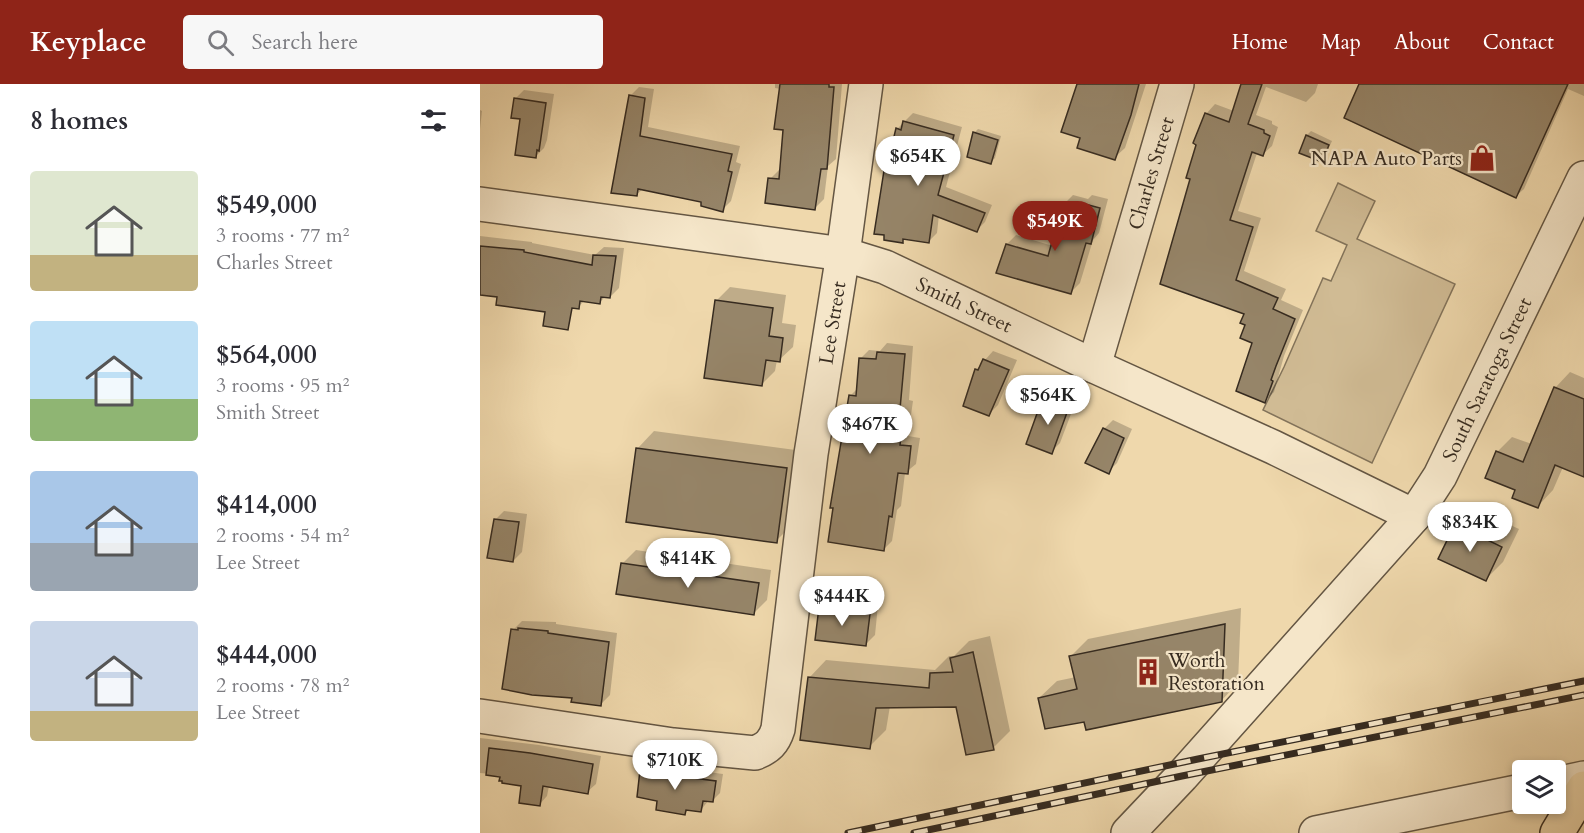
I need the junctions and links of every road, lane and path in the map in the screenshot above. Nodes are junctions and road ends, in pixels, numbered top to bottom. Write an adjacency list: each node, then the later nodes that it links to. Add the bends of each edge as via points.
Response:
1 (866, 84): 5 (street, Lee Street)
2 (1177, 84): 6 (street, Charles Street)
3 (1584, 178): 7 (street, South Saratoga Street, via 1440,476)
4 (480, 204): 5 (street, Smith Street)
5 (843, 254): 6 (street, Smith Street, via 885,267); 8 (street, Lee Street, via 811,454 774,740 755,753 673,745)
6 (1094, 366): 7 (street, Smith Street)
7 (1414, 516): 13 (street, South Saratoga Street)
8 (480, 716)
9 (1584, 778): 10 (street)
10 (1566, 782)
11 (1584, 788): 15 (main road)
12 (1512, 793): 14 (street)
13 (1128, 833)
14 (1316, 833)
15 (1557, 833)

